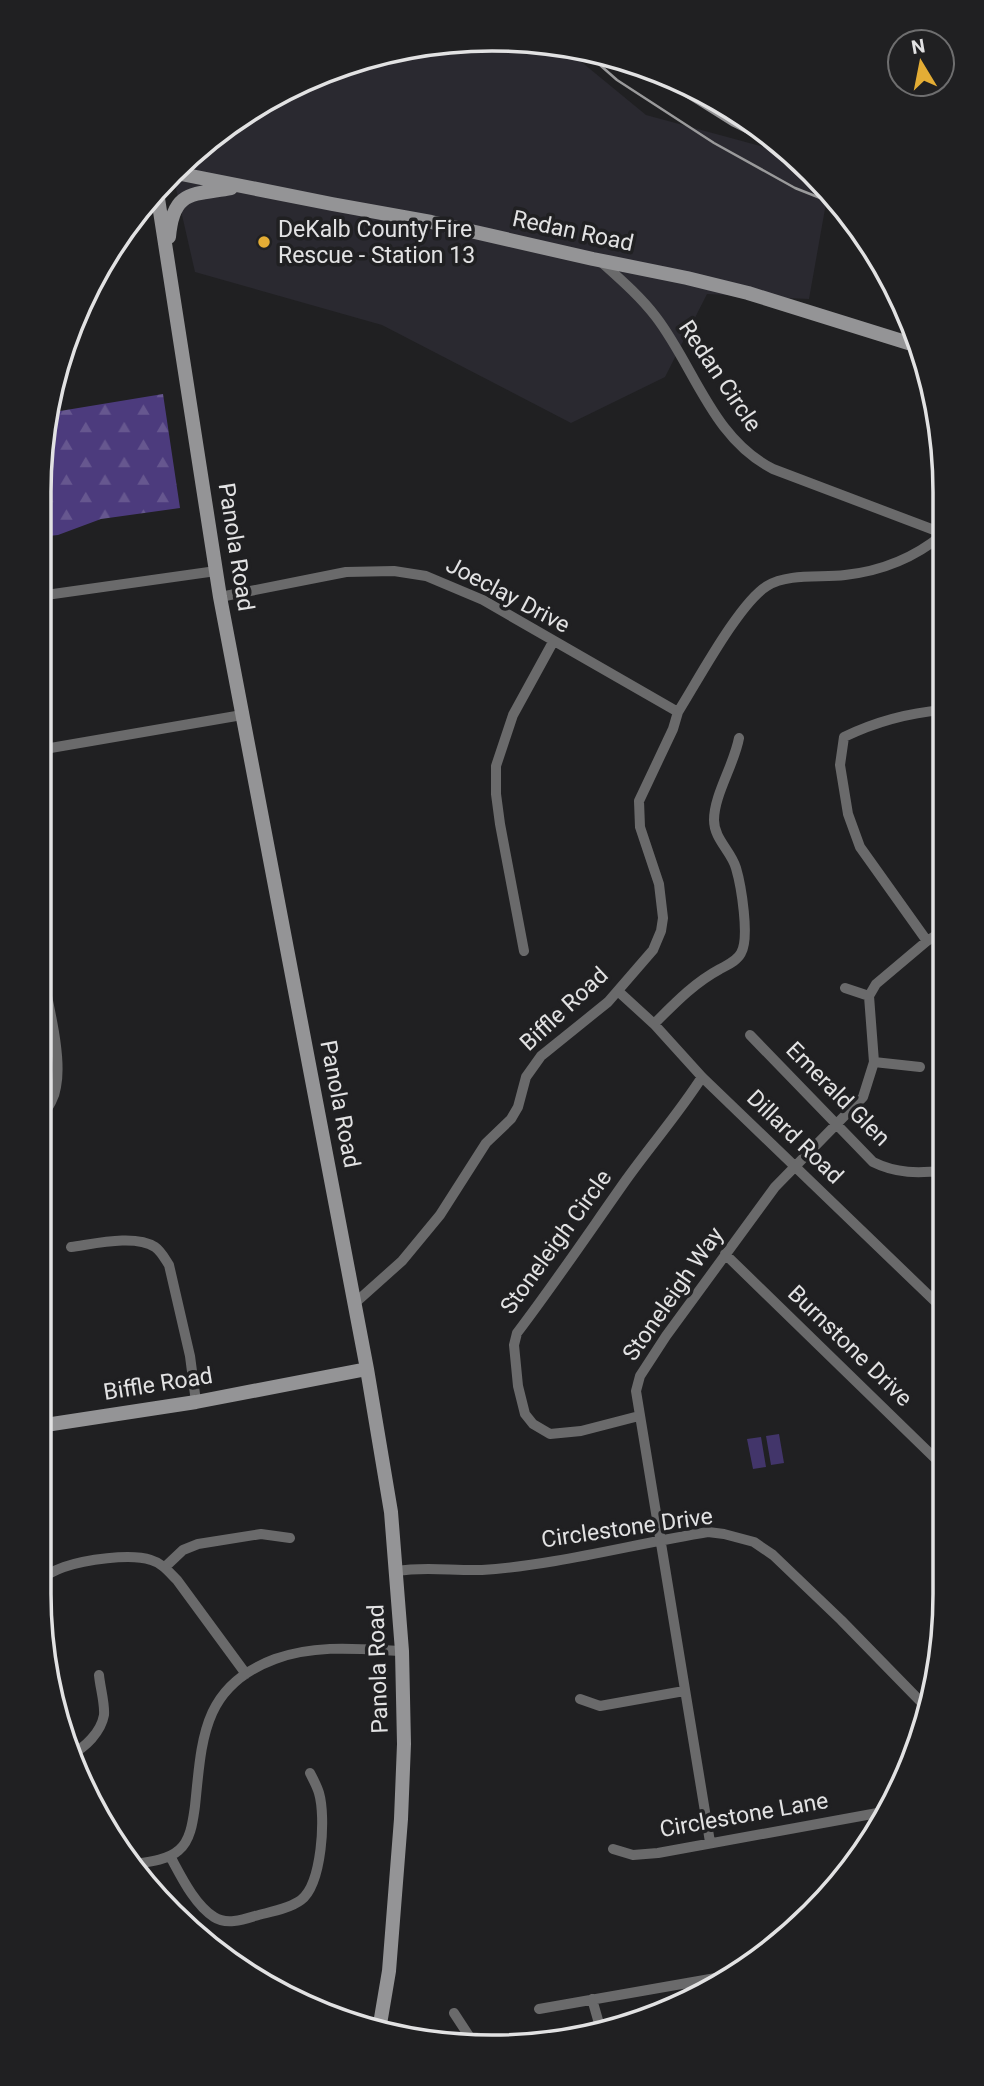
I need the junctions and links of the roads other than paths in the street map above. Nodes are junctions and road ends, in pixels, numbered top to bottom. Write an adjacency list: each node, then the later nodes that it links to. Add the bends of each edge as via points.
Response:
1 (185, 175): 2 (main road, Redan Road)
2 (240, 186): 4 (main road, Redan Road); 5 (main road, via 187,196 178,203 170,224)
3 (159, 203): 5 (main road, Panola Road)
4 (599, 260): 6 (main road, Redan Road, via 748,293); 7 (street, Redan Circle, via 656,317 720,422 752,457)
5 (168, 262): 9 (main road, Panola Road)
6 (907, 343)
7 (933, 530)
8 (933, 542): 13 (street, Biffle Road, via 900,562 875,569 768,585 741,612)
9 (216, 572): 10 (street); 11 (main road, Panola Road)
10 (51, 594)
11 (220, 597): 12 (street, Joeclay Drive, via 346,572 394,571 453,585); 15 (main road, Panola Road)
12 (553, 642): 13 (street, Joeclay Drive); 20 (street, via 513,715 496,766 500,824)
13 (678, 712): 22 (street, Biffle Road, via 639,801 640,827 659,884 661,931 653,950)
14 (933, 712): 19 (street, via 869,725 844,737 840,765 848,814 860,847)
15 (242, 715): 17 (street); 37 (main road, Panola Road)
16 (738, 738): 24 (street, via 713,822 736,867 746,931 741,953 698,981)
17 (51, 748)
18 (933, 937): 19 (street)
19 (927, 941): 23 (street, via 876,984)
20 (524, 951)
21 (845, 988): 23 (street)
22 (619, 992): 24 (street, Dillard Road); 37 (street, Biffle Road, via 541,1056 526,1077 511,1119 486,1143 440,1215 402,1261)
23 (869, 996): 27 (street, Stoneleigh Way)
24 (654, 1024): 29 (street, Dillard Road)
25 (51, 1026): 30 (street, via 57,1058 57,1086)
26 (750, 1035): 31 (street, Emerald Glen)
27 (874, 1062): 28 (street); 31 (street, Stoneleigh Way, via 863,1097)
28 (920, 1067)
29 (702, 1077): 32 (street, Dillard Road); 40 (street, Stoneleigh Circle, via 517,1333 514,1345 524,1414 550,1434)
30 (51, 1103)
31 (836, 1123): 32 (street, Stoneleigh Way); 33 (street, Emerald Glen, via 873,1162 888,1170)
32 (795, 1165): 35 (street, Stoneleigh Way); 36 (street, Dillard Road)
33 (933, 1172)
34 (71, 1247): 39 (street, via 135,1240 155,1246 162,1254 169,1265 187,1343)
35 (725, 1254): 40 (street, Stoneleigh Way, via 640,1376 636,1391); 42 (street, Burnstone Drive)
36 (933, 1300)
37 (355, 1303): 38 (main road, Panola Road)
38 (367, 1370): 39 (main road, Biffle Road); 46 (main road, Panola Road)
39 (196, 1402): 41 (main road, Biffle Road)
40 (639, 1416): 44 (street, Stoneleigh Way)
41 (51, 1424)
42 (933, 1456)
43 (290, 1538): 45 (street, via 261,1534 198,1544 183,1550)
44 (659, 1540): 46 (street, Circlestone Drive, via 481,1570); 51 (street, Stoneleigh Way); 53 (street, Circlestone Drive, via 708,1532 754,1542 773,1555)
45 (165, 1567): 47 (street, via 135,1557 64,1566); 49 (street)
46 (397, 1571): 48 (main road, Panola Road)
47 (51, 1572)
48 (402, 1651): 49 (street, via 317,1649 275,1659); 65 (main road, Panola Road, via 401,1819)
49 (246, 1674): 59 (street, via 215,1704 205,1728 193,1821 186,1842)
50 (99, 1675): 54 (street, via 104,1716)
51 (684, 1690): 52 (street, via 600,1706); 57 (street, Stoneleigh Way)
52 (580, 1699)
53 (920, 1702)
54 (79, 1751)
55 (310, 1773): 59 (street, via 320,1794 318,1863 309,1892 293,1905 229,1922 216,1919 195,1897)
56 (875, 1813): 57 (street, Circlestone Lane)
57 (710, 1842): 58 (street, Circlestone Lane, via 633,1855)
58 (613, 1849)
59 (170, 1856): 60 (street)
60 (142, 1862)
61 (706, 1980): 62 (street)
62 (592, 1999): 63 (street); 66 (street)
63 (540, 2009)
64 (454, 2013): 67 (street)
65 (381, 2021)
66 (599, 2022)
67 (468, 2034)

